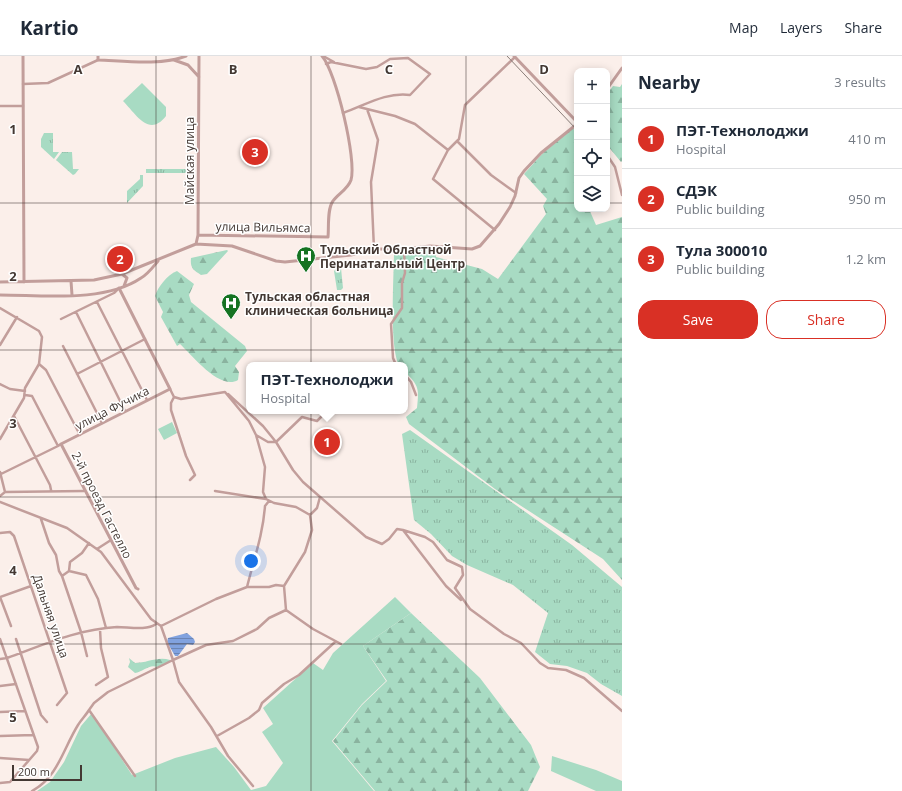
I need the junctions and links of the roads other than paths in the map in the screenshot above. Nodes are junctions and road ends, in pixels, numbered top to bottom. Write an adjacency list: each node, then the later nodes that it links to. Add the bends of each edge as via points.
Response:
1 (23, 56): 12 (street)
2 (186, 56): 7 (street)
3 (199, 56): 11 (street, Майская улица)
4 (323, 56): 8 (street); 9 (street)
5 (514, 56): 19 (street); 21 (street, via 465,105)
6 (98, 58): 7 (street); 12 (street, via 48,83)
7 (174, 60): 11 (street, via 188,65)
8 (337, 63): 9 (street); 16 (street, via 366,69 377,67 390,59 408,58 430,74 410,95 383,97)
9 (326, 64): 18 (street)
10 (622, 68): 13 (street)
11 (199, 78): 27 (street, Майская улица)
12 (23, 84): 15 (street)
13 (610, 85)
14 (0, 106): 15 (street)
15 (23, 106): 37 (street)
16 (359, 107): 17 (street); 18 (street)
17 (368, 109): 22 (street, via 415,124); 29 (street, via 378,140 371,182)
18 (343, 113): 27 (street, улица Вильямса, via 351,150 352,176 347,187 331,204 328,237)
19 (574, 120)
20 (574, 126): 24 (street, via 524,170 519,178)
21 (458, 142): 22 (street); 24 (street, via 491,175)
22 (448, 150): 26 (street, via 433,179)
23 (610, 160): 25 (street, via 615,167)
24 (516, 193): 26 (street)
25 (622, 194)
26 (495, 230): 30 (street, via 480,246 472,249 430,246)
27 (198, 236): 28 (street, Майская улица)
28 (196, 244): 29 (street, via 232,246 268,259 285,262 351,255); 31 (street)
29 (374, 249): 30 (street)
30 (404, 249): 51 (street, via 402,308 391,324)
31 (158, 261): 32 (street); 33 (street)
32 (150, 263): 33 (street); 34 (street)
33 (150, 269): 38 (street, via 142,278)
34 (122, 274): 35 (street, via 94,280); 38 (street, via 127,278)
35 (71, 281): 37 (street); 40 (street)
36 (0, 282): 37 (street)
37 (24, 282)
38 (121, 288): 40 (street, via 95,294); 41 (street); 46 (street)
39 (0, 295): 40 (street)
40 (72, 295)
41 (97, 302): 43 (street); 49 (street)
42 (0, 308): 44 (street)
43 (76, 312): 45 (street); 50 (street)
44 (17, 317): 47 (street); 52 (street, via 41,333 42,352)
45 (61, 319)
46 (145, 339): 49 (street); 56 (street)
47 (0, 345)
48 (63, 346): 53 (street)
49 (122, 350): 50 (street); 62 (street)
50 (100, 361): 53 (street); 63 (street)
51 (395, 362)
52 (39, 364): 57 (street); 69 (street, via 46,370)
53 (77, 374): 68 (street)
54 (408, 378): 60 (street)
55 (0, 384): 57 (street, via 10,389)
56 (170, 389): 61 (street); 62 (street, улица Фучика)
57 (25, 391): 59 (street)
58 (228, 394): 61 (street, via 222,392 181,399); 64 (street); 70 (street, via 249,421)
59 (25, 395): 67 (street); 73 (street, 2-й проезд Гастелло, via 32,396)
60 (416, 395)
61 (174, 396): 76 (street, via 171,410 195,475)
62 (147, 400): 63 (street, улица Фучика)
63 (125, 411): 68 (street, улица Фучика)
64 (246, 411)
65 (249, 414): 72 (street)
66 (324, 414): 72 (street, via 317,421 302,416)
67 (14, 416): 71 (street); 74 (street)
68 (102, 423): 69 (street, улица Фучика)
69 (80, 435): 73 (street, улица Фучика)
70 (256, 435): 72 (street, via 268,442); 81 (street, via 266,473)
71 (0, 439)
72 (276, 442): 83 (street, via 293,470)
73 (59, 445): 74 (street); 78 (street, 2-й проезд Гастелло)
74 (35, 456): 75 (street); 77 (street)
75 (0, 473): 80 (street)
76 (190, 480)
77 (51, 490): 78 (street); 80 (street)
78 (84, 491): 91 (street, 2-й проезд Гастелло)
79 (215, 491): 84 (street)
80 (4, 492): 82 (street)
81 (263, 492): 84 (street); 85 (street)
82 (0, 496)
83 (320, 497): 87 (street); 89 (street, via 366,537 376,542 382,544 397,529)
84 (258, 499): 85 (street)
85 (267, 500): 87 (street, via 296,507); 98 (street, via 259,548)
86 (0, 502): 88 (street)
87 (310, 515): 97 (street, via 312,530 306,552)
88 (42, 519): 92 (street, via 66,528); 95 (street)
89 (403, 530): 101 (street, via 446,586); 101 (street, via 425,537 447,560 462,567 463,575 455,588)
90 (0, 533): 96 (street, Дальняя улица, via 10,532 14,536)
91 (111, 540): 93 (street); 99 (street, 2-й проезд Гастелло)
92 (89, 543): 93 (street); 94 (street, via 82,553 70,562)
93 (97, 549): 103 (street)
94 (69, 571): 95 (street); 106 (street, via 86,575 98,599)
95 (62, 576): 108 (street)
96 (31, 586): 100 (street); 111 (street, Дальняя улица)
97 (284, 586): 98 (street); 102 (street)
98 (247, 587): 105 (street)
99 (138, 589)
100 (0, 597): 104 (street)
101 (465, 603): 125 (street, via 521,644 540,664 548,668 566,670 584,678)
102 (286, 610): 112 (street); 118 (street, via 233,641 206,645)
103 (156, 624): 105 (street); 106 (street, via 148,628)
104 (11, 626)
105 (160, 626): 118 (street)
106 (106, 628): 107 (street)
107 (100, 629): 108 (street); 120 (street, via 101,648 108,677)
108 (81, 632): 111 (street); 115 (street)
109 (0, 639): 117 (street)
110 (16, 639): 114 (street)
111 (50, 642): 114 (street); 122 (street, Дальняя улица, via 67,693)
112 (335, 642): 113 (street); 130 (street, via 262,703 249,718)
113 (341, 644)
114 (20, 652): 117 (street); 127 (street, via 41,715)
115 (87, 656)
116 (0, 658): 117 (street)
117 (7, 658): 119 (street)
118 (173, 658): 123 (street, via 108,692); 130 (street, via 179,682)
119 (16, 684): 121 (street); 124 (street)
120 (96, 685)
121 (0, 686)
122 (57, 705)
123 (89, 710): 133 (street); 136 (street, via 54,773 44,784)
124 (25, 711): 126 (street); 128 (street)
125 (622, 711)
126 (0, 712)
127 (47, 722)
128 (33, 735): 129 (street); 132 (street, via 38,748)
129 (0, 736)
130 (217, 736): 135 (street, via 228,756)
131 (0, 758): 132 (street)
132 (29, 760): 134 (street, via 10,782)
133 (135, 776)
134 (0, 783)
135 (254, 786)
136 (32, 791)

